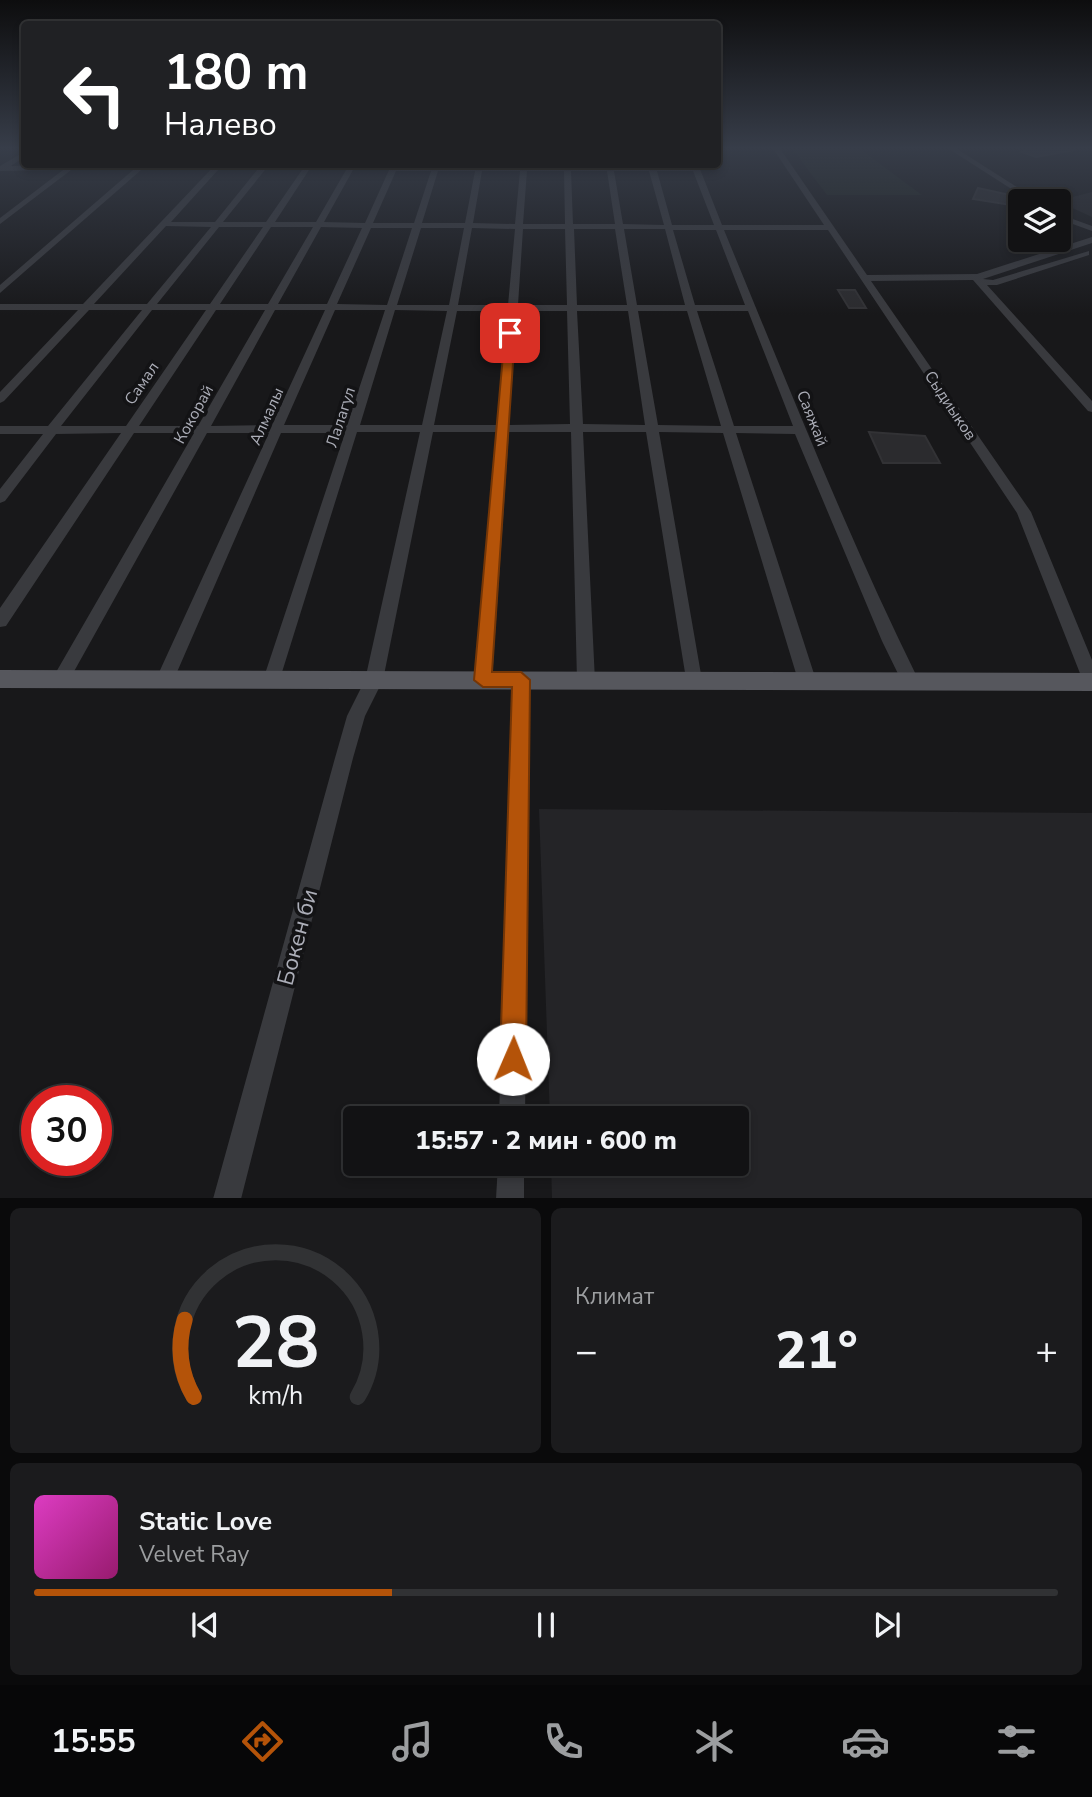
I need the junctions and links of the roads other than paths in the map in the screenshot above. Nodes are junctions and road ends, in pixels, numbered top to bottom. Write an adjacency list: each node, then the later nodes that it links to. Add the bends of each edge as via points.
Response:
1 (25, 203): 17 (street)
2 (100, 203): 36 (street)
3 (183, 203): 18 (street)
4 (236, 203): 19 (street)
5 (284, 203): 20 (street, Самал)
6 (331, 203): 21 (street, Кокорай)
7 (378, 203): 22 (street, Алмалы)
8 (426, 203): 23 (street, Лалагул)
9 (472, 203): 24 (street, Бокен би)
10 (521, 203): 25 (street)
11 (568, 203): 26 (street)
12 (615, 203): 27 (street)
13 (662, 203): 28 (street)
14 (710, 203): 29 (street, Саяжай)
15 (813, 203): 30 (street, Сыдиыков)
16 (1071, 221): 31 (street)
17 (0, 222)
18 (163, 224): 19 (street); 39 (street)
19 (218, 226): 20 (street); 40 (street)
20 (268, 226): 21 (street); 37 (street, Самал)
21 (318, 226): 22 (street); 45 (street, Кокорай)
22 (367, 226): 23 (street); 41 (street, Алмалы)
23 (419, 226): 24 (street); 42 (street, Лалагул)
24 (468, 226): 25 (street); 43 (street, Бокен би)
25 (519, 226): 26 (street); 44 (street)
26 (569, 226): 27 (street); 46 (street)
27 (618, 226): 28 (street); 47 (street)
28 (669, 227): 29 (street); 49 (street)
29 (720, 228): 30 (street); 48 (street, Саяжай)
30 (830, 228): 34 (street, Сыдиыков)
31 (1092, 229)
32 (1092, 240): 35 (street)
33 (1092, 251): 35 (street)
34 (865, 278): 35 (street); 77 (street, Сыдиыков, via 1024,512)
35 (983, 283): 51 (street)
36 (0, 290)
37 (212, 306): 40 (street); 45 (street); 56 (street, Самал)
38 (0, 307): 39 (street)
39 (87, 307): 40 (street); 50 (street)
40 (151, 307): 55 (street)
41 (332, 307): 42 (street); 45 (street); 53 (street, Алмалы)
42 (392, 307): 43 (street); 57 (street, Лалагул)
43 (453, 307): 44 (street); 60 (street, Бокен би)
44 (512, 307): 46 (street); 61 (street)
45 (271, 308): 52 (street, Кокорай)
46 (572, 308): 47 (street); 54 (street)
47 (631, 308): 49 (street); 58 (street)
48 (753, 308): 49 (street); 63 (street, Саяжай)
49 (691, 309): 62 (street)
50 (0, 399)
51 (1092, 408)
52 (204, 428): 53 (street); 56 (street); 67 (street, Кокорай)
53 (278, 428): 57 (street); 68 (street, Алмалы)
54 (577, 428): 58 (street); 61 (street); 75 (street)
55 (53, 429): 56 (street); 59 (street); 64 (street)
56 (129, 429): 65 (street, Самал)
57 (353, 429): 60 (street); 69 (street, Лалагул)
58 (651, 429): 62 (street); 73 (street)
59 (0, 430)
60 (427, 430): 61 (street); 70 (street, Бокен би)
61 (502, 430): 71 (street)
62 (728, 430): 63 (street); 74 (street)
63 (801, 430): 76 (street, Саяжай)
64 (0, 498)
65 (0, 621)
66 (0, 679): 67 (main road)
67 (61, 679): 68 (main road)
68 (165, 679): 69 (main road)
69 (272, 680): 70 (main road)
70 (374, 680): 71 (main road); 80 (street, Бокен би, via 356,716 344,758)
71 (483, 680): 72 (main road)
72 (521, 680): 75 (main road); 78 (street)
73 (693, 680): 74 (main road); 75 (main road)
74 (807, 680): 76 (main road)
75 (586, 681)
76 (911, 681): 77 (main road)
77 (1092, 681)
78 (512, 1106)
79 (511, 1176): 81 (street)
80 (228, 1198)
81 (510, 1198)

